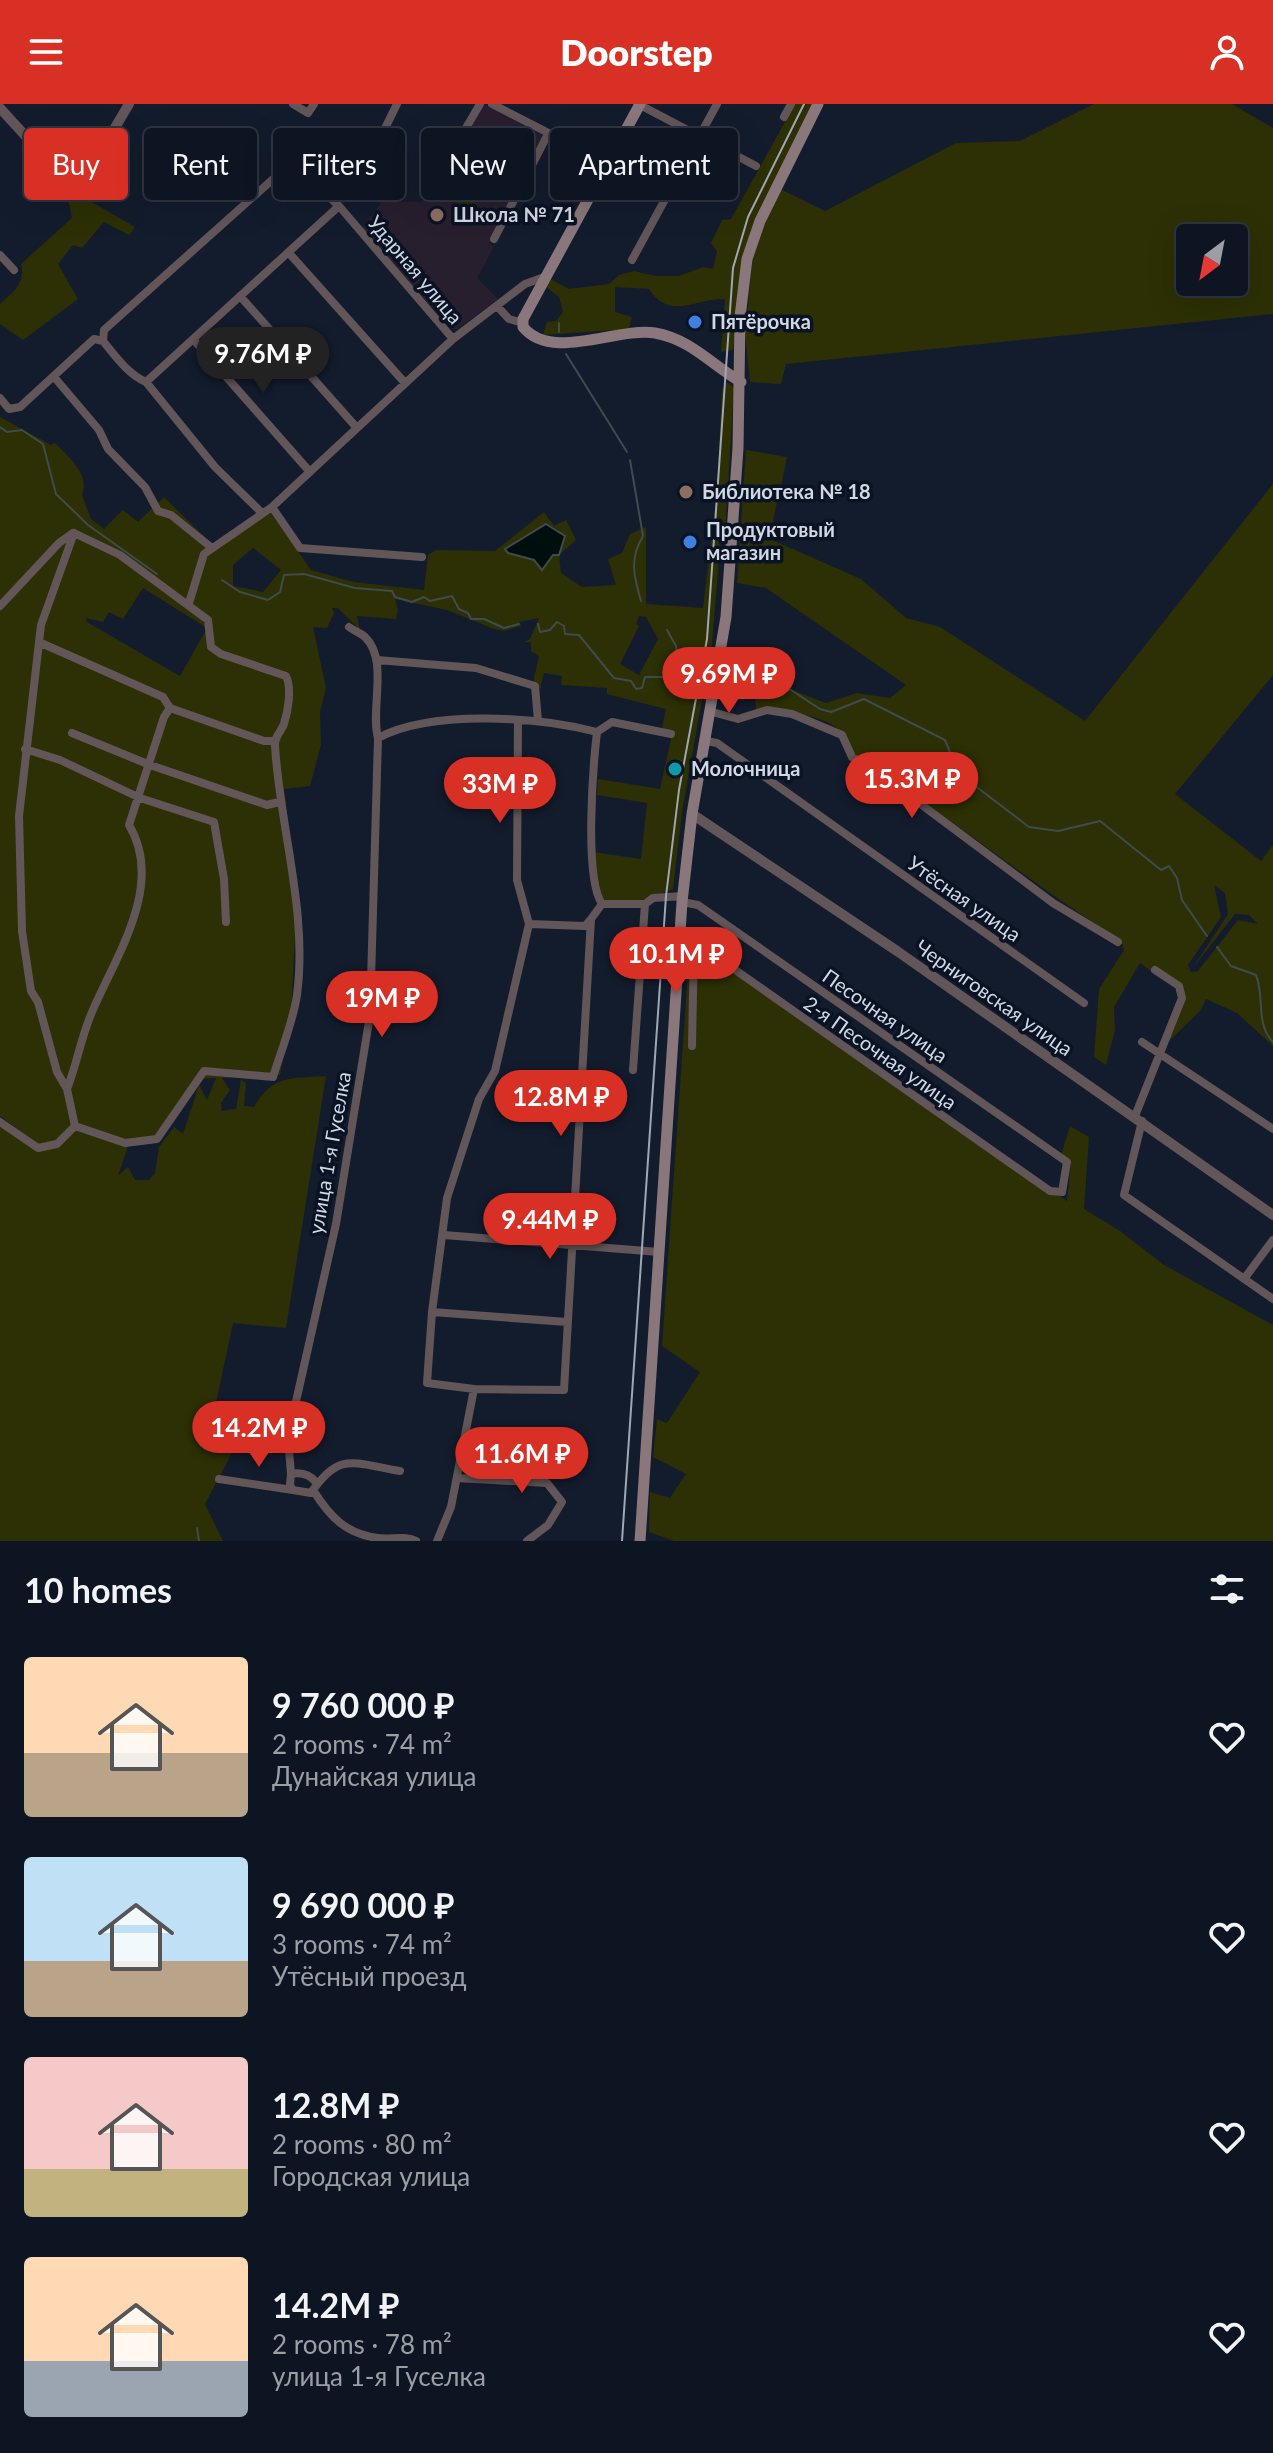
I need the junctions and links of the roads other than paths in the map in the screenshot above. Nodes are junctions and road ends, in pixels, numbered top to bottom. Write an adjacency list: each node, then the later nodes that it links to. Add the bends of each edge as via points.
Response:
1 (129, 104): 11 (street, via 74,189)
2 (293, 104): 3 (street, via 308,113)
3 (314, 104)
4 (397, 104): 13 (street)
5 (480, 104): 14 (street)
6 (492, 104): 18 (street)
7 (639, 104): 15 (main road); 16 (street)
8 (717, 104): 17 (street)
9 (791, 104): 12 (street)
10 (818, 104): 38 (main road, via 750,244)
11 (0, 108)
12 (784, 117)
13 (385, 128)
14 (466, 128)
15 (626, 128)
16 (684, 128)
17 (704, 128)
18 (548, 134): 26 (street)
19 (738, 157): 20 (street)
20 (756, 166)
21 (273, 179): 37 (street, via 104,330)
22 (332, 200): 25 (street, Ударная улица)
23 (587, 200): 31 (main road)
24 (664, 200): 29 (street)
25 (339, 206): 27 (street); 36 (street, Ударная улица)
26 (494, 239)
27 (289, 253): 32 (street); 43 (street)
28 (0, 255): 30 (street)
29 (632, 260)
30 (14, 270)
31 (547, 276): 33 (street, via 537,277); 34 (main road)
32 (240, 296): 35 (street); 45 (street)
33 (497, 306): 34 (street, via 509,319); 36 (street)
34 (523, 323): 39 (main road, via 530,335 561,342 652,333 694,348)
35 (193, 339): 41 (street); 46 (street)
36 (453, 339): 43 (street)
37 (103, 341): 40 (street, via 94,339); 41 (street)
38 (740, 349): 39 (main road, via 730,360); 42 (main road)
39 (713, 362): 42 (main road)
40 (55, 378): 44 (street, via 13,409); 50 (street, via 99,430 108,449 145,487 158,511 171,515)
41 (146, 382): 48 (street, via 215,467)
42 (741, 382): 58 (main road, via 728,585)
43 (405, 383): 45 (street)
44 (0, 398)
45 (357, 428): 46 (street)
46 (310, 472): 47 (street)
47 (272, 507): 48 (street); 51 (street, via 300,548)
48 (262, 513): 50 (street)
49 (74, 533): 52 (street, via 120,555); 53 (street); 55 (street, via 54,581)
50 (212, 548): 52 (street, via 199,563)
51 (422, 557)
52 (189, 603): 65 (street, via 208,620 211,647 286,676 285,715)
53 (0, 606)
54 (349, 627): 56 (street, via 368,640)
55 (41, 643): 57 (street, via 163,697); 67 (street)
56 (377, 660): 60 (street, via 476,668 535,686); 64 (street, улица 1-я Гуселка)
57 (170, 708): 65 (street); 68 (street)
58 (712, 712): 66 (main road); 80 (street, via 738,719 767,710 817,722 842,735 852,757 1053,903)
59 (518, 720): 60 (street); 64 (street, via 421,723); 77 (street, via 515,855)
60 (538, 721): 61 (street)
61 (597, 732): 63 (street, via 612,722); 73 (street, via 590,852 592,879)
62 (72, 733): 68 (street)
63 (671, 734)
64 (378, 738): 104 (street, улица 1-я Гуселка, via 370,1015 336,1224 288,1437)
65 (274, 741): 70 (street)
66 (706, 741): 71 (main road); 82 (street, Утёсная улица, via 717,743)
67 (25, 749): 69 (street); 87 (street, via 19,816 23,943 31,991)
68 (150, 765): 69 (street); 70 (street, via 267,805)
69 (140, 798): 76 (street, via 214,822); 87 (street, via 129,825 143,858 139,893)
70 (279, 802): 90 (street, via 300,953 297,997 273,1077 204,1071 157,1139 125,1143)
71 (692, 814): 72 (main road); 88 (street, Черниговская улица)
72 (682, 899): 74 (street, via 653,898); 78 (main road); 92 (street, Песочная улица, via 698,905 1067,1162)
73 (602, 904): 74 (street); 75 (street)
74 (645, 904): 86 (street)
75 (591, 919): 77 (street, via 585,926); 96 (street)
76 (226, 922)
77 (529, 924): 94 (street, via 495,1071 479,1099 447,1198)
78 (680, 938): 79 (street, 2-я Песочная улица); 97 (main road)
79 (694, 941): 84 (street); 92 (street, 2-я Песочная улица, via 1050,1191)
80 (1118, 942)
81 (1155, 970): 85 (street, via 1182,991)
82 (1084, 1003)
83 (1142, 1042): 85 (street)
84 (692, 1046)
85 (1158, 1052): 88 (street); 91 (street)
86 (633, 1070)
87 (67, 1089): 90 (street)
88 (1138, 1118): 93 (street, Черниговская улица); 98 (street, via 1124,1195)
89 (0, 1122): 90 (street, via 38,1148 57,1144)
90 (75, 1126)
91 (1273, 1129)
92 (1062, 1192)
93 (1273, 1215)
94 (444, 1235): 96 (street); 100 (street)
95 (1273, 1240): 98 (street)
96 (573, 1247): 97 (street); 101 (street)
97 (659, 1252): 112 (main road)
98 (1244, 1279): 99 (street)
99 (1273, 1299)
100 (432, 1312): 101 (street); 102 (street, via 427,1383)
101 (567, 1322): 102 (street, via 564,1390)
102 (474, 1389): 105 (street)
103 (400, 1471): 107 (street, via 351,1461 332,1467)
104 (291, 1474): 107 (street, via 308,1475); 108 (street, улица 1-я Гуселка)
105 (457, 1478): 110 (street); 111 (street, via 547,1483 562,1502 548,1525)
106 (219, 1479): 108 (street)
107 (314, 1486): 108 (street, via 303,1493); 109 (street, via 330,1517 348,1530)
108 (293, 1490)
109 (416, 1541)
110 (437, 1541)
111 (527, 1541)
112 (640, 1541)

